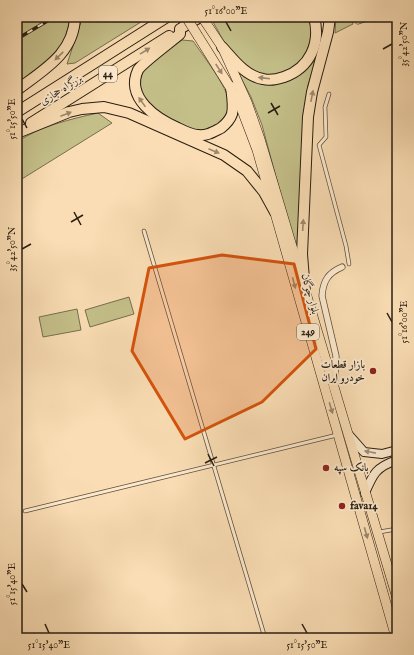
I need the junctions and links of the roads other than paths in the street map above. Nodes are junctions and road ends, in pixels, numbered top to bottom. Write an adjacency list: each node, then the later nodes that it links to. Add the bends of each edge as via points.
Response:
1 (167, 17): 14 (highway, بزرگراه حجازی / 44)
2 (186, 17): 11 (main road, بلوار چوگان / 249, one-way to 11, bridge)
3 (201, 17): 9 (highway, بزرگراه حجازی / 44); 10 (main road, بلوار چوگان / 249)
4 (314, 17): 10 (highway, one-way to 10, via 317,32 311,55 302,67 277,79 263,79 251,75)
5 (330, 17): 20 (highway, one-way to 5, via 302,254 308,117)
6 (370, 17): 8 (street)
7 (75, 19): 12 (highway, one-way to 12, via 64,52)
8 (357, 19)
9 (180, 29): 11 (highway, one-way to 9, via 232,113 229,121 210,134 198,135 169,124 142,103 136,88 139,69 180,34); 15 (highway, بزرگراه حجازی / 44, one-way to 9)
10 (222, 48): 20 (main road, بلوار چوگان / 249, via 247,102 260,139)
11 (231, 86): 16 (main road, بلوار چوگان / 249, via 248,124)
12 (17, 90)
13 (329, 94): 18 (lane, via 325,107 326,137 319,145)
14 (17, 112)
15 (17, 132): 16 (highway, one-way to 16, via 69,112 93,107 104,106 129,113 224,155 247,171 264,192)
16 (275, 212): 22 (main road, بلوار چوگان / 249, one-way to 22, via 305,324)
17 (144, 230): 26 (lane)
18 (349, 264)
19 (342, 267): 21 (street, via 327,277 322,296 336,356)
20 (305, 292): 21 (main road, بلوار چوگان / 249)
21 (334, 388): 23 (main road, بلوار چوگان / 249)
22 (339, 435): 26 (lane); 33 (main road, بلوار چوگان / 249, one-way to 33)
23 (349, 435): 24 (main road, one-way to 23, via 382,454 364,452); 27 (main road, بلوار چوگان / 249)
24 (397, 450)
25 (397, 460): 27 (main road, via 375,471)
26 (213, 465): 28 (lane); 32 (lane)
27 (365, 493): 30 (main road, بلوار چوگان / 249)
28 (25, 510)
29 (397, 529): 30 (lane)
30 (377, 533): 31 (main road, بلوار چوگان / 249)
31 (397, 598)
32 (265, 638)
33 (396, 638)

